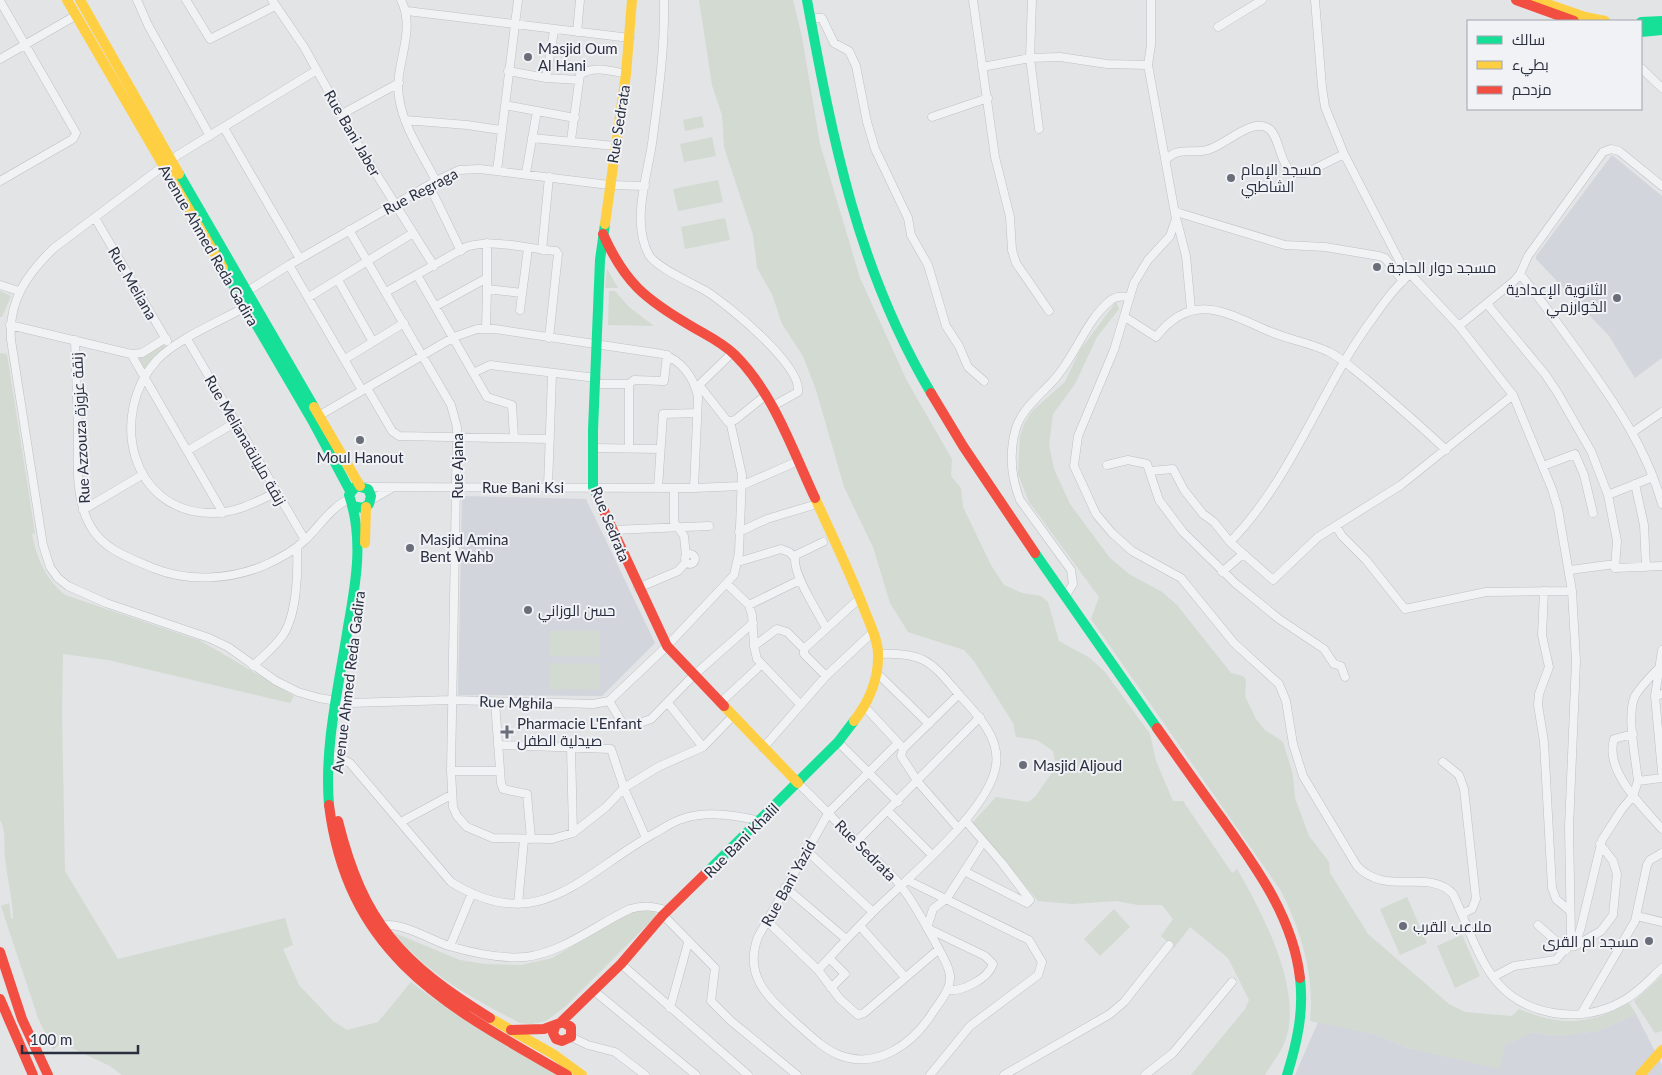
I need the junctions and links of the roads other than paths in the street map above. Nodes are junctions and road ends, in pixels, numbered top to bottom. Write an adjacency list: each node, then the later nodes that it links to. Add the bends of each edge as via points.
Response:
1 (67, 0): 21 (main road, Avenue Ahmed Reda Gadira)
2 (80, 0): 63 (main road, Avenue Ahmed Reda Gadira)
3 (137, 0): 57 (street, via 148,26)
4 (186, 0): 19 (street, via 210,39 241,26)
5 (401, 0): 20 (street)
6 (518, 0): 27 (street)
7 (579, 0): 31 (street)
8 (632, 0): 33 (main road, Rue Sedrata)
9 (664, 0): 70 (street, via 662,47)
10 (807, 0): 22 (main road)
11 (973, 0): 38 (street)
12 (1032, 0): 35 (street)
13 (1151, 0): 37 (street)
14 (1262, 0): 28 (street)
15 (1315, 0): 61 (street, via 1325,107)
16 (1516, 0): 23 (main road)
17 (1536, 0): 24 (main road)
18 (0, 1): 34 (street)
19 (274, 3): 40 (street, Rue Bani Jaber)
20 (407, 11): 27 (street); 45 (street)
21 (75, 16): 34 (street); 63 (main road, Avenue Ahmed Reda Gadira)
22 (810, 18): 129 (street, via 824,20 832,41 846,49 854,60 875,149 908,218 911,235 928,265 946,326 960,346 968,367); 197 (main road, via 843,186 890,315 946,422)
23 (1571, 20)
24 (1600, 20)
25 (1662, 21): 26 (main road)
26 (1642, 22)
27 (514, 25): 29 (street); 41 (street)
28 (1218, 27)
29 (554, 30): 31 (street); 43 (street)
30 (1662, 30): 32 (main road)
31 (578, 32): 33 (street)
32 (1642, 32)
33 (630, 38): 42 (main road, Rue Sedrata)
34 (26, 44): 36 (street); 67 (street, via 76,134 73,139)
35 (1030, 58): 37 (street, via 1060,57 1107,64); 38 (street); 55 (street)
36 (0, 59)
37 (1148, 64): 62 (street)
38 (982, 67): 47 (street)
39 (1642, 69): 46 (street)
40 (316, 70): 50 (street, Rue Bani Jaber); 54 (street)
41 (508, 71): 43 (street); 48 (street)
42 (626, 74): 44 (street, via 588,70 580,75); 60 (main road, Rue Sedrata)
43 (546, 78): 44 (street)
44 (579, 80): 52 (street)
45 (398, 83): 50 (street); 53 (street)
46 (1662, 88)
47 (988, 98): 51 (street); 105 (street, via 998,169 1010,217 1014,258)
48 (505, 106): 49 (street); 56 (street)
49 (537, 111): 52 (street); 58 (street)
50 (342, 114): 72 (street, Rue Bani Jaber)
51 (932, 117)
52 (575, 118): 59 (street)
53 (405, 120): 56 (street); 68 (street)
54 (224, 128): 57 (street); 82 (street)
55 (1039, 129)
56 (501, 130): 64 (street)
57 (210, 136): 63 (street)
58 (532, 138): 59 (street); 65 (street)
59 (571, 140): 60 (street)
60 (615, 146): 69 (main road, Rue Sedrata)
61 (1344, 154): 62 (street, via 1306,173 1297,174 1288,169 1271,130 1257,126 1210,150 1179,152); 86 (street, via 1392,247)
62 (1166, 160): 73 (street)
63 (167, 163): 74 (street); 95 (main road, Avenue Ahmed Reda Gadira); 102 (main road, Avenue Ahmed Reda Gadira)
64 (497, 171): 65 (street, Rue Regraga); 68 (street, Rue Regraga, via 459,170)
65 (526, 173): 66 (street, Rue Regraga)
66 (549, 177): 69 (street, Rue Regraga); 80 (street)
67 (0, 181)
68 (432, 183): 72 (street, Rue Regraga); 81 (street)
69 (609, 185): 70 (street, Rue Regraga); 77 (main road, Rue Sedrata)
70 (645, 186): 135 (street, via 641,230 650,257 740,316 770,346 798,385 795,396)
71 (1662, 186): 87 (street, via 1619,151 1602,152 1528,256)
72 (396, 203): 75 (street, Rue Regraga); 76 (street, Rue Bani Jaber)
73 (1176, 216): 91 (street, via 1271,242 1382,257); 99 (street, via 1167,241 1137,276); 103 (street, via 1186,256)
74 (95, 218): 94 (street, via 44,258); 112 (street, Rue Meliana)
75 (349, 230): 82 (street, Rue Regraga); 83 (street, Rue Ajana)
76 (413, 233): 83 (street); 85 (street, Rue Bani Jaber)
77 (603, 234): 117 (main road, Rue Sedrata); 119 (main road, Rue Bani Khalil, via 619,270 634,288)
78 (487, 243): 79 (street); 81 (street, via 478,243); 89 (street)
79 (528, 248): 80 (street); 97 (street)
80 (542, 250): 113 (street, via 558,254)
81 (461, 251): 85 (street)
82 (300, 258): 84 (street, Rue Regraga)
83 (367, 262): 90 (street); 96 (street, Rue Ajana)
84 (289, 265): 95 (street, Rue Regraga); 98 (street)
85 (434, 266): 88 (street)
86 (1410, 274): 91 (street); 109 (street)
87 (1520, 274): 100 (street); 141 (street)
88 (417, 275): 96 (street); 101 (street)
89 (487, 278): 93 (street); 101 (street)
90 (338, 280): 98 (street); 116 (street)
91 (1403, 281): 124 (street, via 1390,294)
92 (0, 285): 94 (street)
93 (487, 289): 97 (street); 110 (street)
94 (19, 291): 108 (street)
95 (246, 292): 138 (main road, Avenue Ahmed Reda Gadira)
96 (386, 292): 107 (street, Rue Ajana)
97 (522, 293): 104 (street)
98 (309, 297): 123 (street)
99 (1129, 297): 106 (street); 197 (street, via 1110,300 1058,376 1027,408 1015,434 1012,465 1017,491 1020,500 1072,570 1073,584)
100 (1487, 304): 109 (street); 167 (street, via 1557,392 1591,451)
101 (436, 306): 111 (street)
102 (245, 307): 114 (street); 138 (main road, Avenue Ahmed Reda Gadira)
103 (1191, 309): 106 (street, via 1156,337); 124 (street, via 1203,308 1229,315 1326,351)
104 (520, 310)
105 (1049, 311)
106 (1125, 317): 274 (street, via 1075,447 1077,476 1096,514 1125,546 1188,584 1234,643 1279,684 1303,776 1347,852 1362,871 1380,881 1439,884 1453,894)
107 (404, 323): 116 (street); 121 (street, Rue Ajana)
108 (10, 325): 115 (street); 209 (street, Rue Mghila, via 43,545 54,572 68,586 82,593 218,642)
109 (1459, 326): 134 (street)
110 (486, 329): 111 (street, via 467,331); 113 (street)
111 (454, 337): 121 (street); 125 (street)
112 (166, 338): 118 (street, Rue Meliana); 120 (street, via 142,352)
113 (549, 338): 117 (street)
114 (187, 339): 118 (street); 139 (street, Rue Melianaزنقة مليانة)
115 (75, 340): 120 (street); 172 (street, Rue Azzouza زنقة عزوزة, via 78,460)
116 (372, 342): 123 (street)
117 (598, 344): 122 (street); 128 (main road, Rue Sedrata)
118 (171, 348): 127 (street, via 157,360)
119 (732, 353): 131 (street); 133 (main road, Rue Bani Khalil, via 750,371)
120 (131, 354): 127 (street)
121 (422, 355): 132 (street); 142 (street, Rue Ajana, via 450,405)
122 (667, 355): 130 (street, via 664,381 634,380); 131 (street)
123 (344, 360): 132 (street)
124 (1344, 362): 148 (street); 182 (street, via 1290,460 1250,521)
125 (475, 372): 126 (street, via 490,365); 143 (street, via 487,397 512,405)
126 (552, 375): 128 (street); 144 (street)
127 (144, 379): 149 (street); 154 (street, via 132,426 134,457)
128 (596, 381): 130 (street); 145 (main road, Rue Sedrata)
129 (984, 381)
130 (629, 384): 146 (street)
131 (698, 386): 137 (street); 140 (street)
132 (365, 389): 138 (street); 142 (street, via 396,435)
133 (766, 395): 135 (main road, Rue Bani Khalil); 140 (street)
134 (1513, 395): 148 (street); 152 (street)
135 (773, 406): 150 (main road, Rue Bani Khalil)
136 (1662, 412): 141 (street)
137 (697, 413): 147 (street, via 663,414); 165 (street)
138 (315, 418): 157 (main road, Avenue Ahmed Reda Gadira); 168 (main road, Avenue Ahmed Reda Gadira)
139 (236, 422): 149 (street); 166 (street, Rue Melianaزنقة مليانة)
140 (730, 422): 159 (street, via 742,468)
141 (1633, 432): 155 (street)
142 (458, 436): 143 (street); 160 (street, Rue Ajana)
143 (514, 438): 144 (street)
144 (550, 439): 158 (street)
145 (593, 448): 146 (street); 161 (main road, Rue Sedrata)
146 (629, 448): 147 (street)
147 (660, 450): 163 (street)
148 (1446, 450): 176 (street, via 1382,499)
149 (186, 451): 173 (street)
150 (798, 461): 159 (street, Rue Bani Ksi); 170 (main road, Rue Bani Khalil)
151 (1107, 465): 153 (street, via 1128,460 1147,464)
152 (1543, 466): 174 (street, via 1576,454); 190 (street, via 1558,509)
153 (1150, 471): 182 (street, via 1173,469 1193,501); 191 (street, via 1156,495 1169,515)
154 (142, 475): 172 (street); 173 (street, via 160,494 178,505 204,513)
155 (1653, 477): 156 (street); 171 (street)
156 (1635, 484): 167 (street); 189 (street, via 1644,525)
157 (362, 486): 162 (street, Rue Bani Ksi); 168 (main road); 169 (main road, Avenue Ahmed Reda Gadira, via 370,492)
158 (548, 486): 160 (street, Rue Bani Ksi); 161 (street, Rue Bani Ksi)
159 (741, 486): 165 (street, Rue Bani Ksi); 179 (street)
160 (458, 487): 162 (street, Rue Bani Ksi); 217 (street, Rue Ajana)
161 (593, 487): 163 (street, Rue Bani Ksi); 178 (main road, Rue Sedrata)
162 (392, 488): 169 (street, Rue Bani Ksi)
163 (658, 488): 164 (street, Rue Bani Ksi)
164 (674, 488): 165 (street, Rue Bani Ksi); 177 (street, via 674,520)
165 (694, 488)
166 (276, 492): 173 (street, via 243,508); 180 (street, Rue Melianaزنقة مليانة)
167 (1608, 495): 187 (street, via 1617,541)
168 (348, 500): 169 (main road, via 359,509); 180 (street, Rue Azzouza زنقة عزوزة); 219 (main road, Avenue Ahmed Reda Gadira, via 359,533 359,548)
169 (369, 503): 219 (main road, Avenue Ahmed Reda Gadira, via 362,571)
170 (817, 504): 179 (street); 198 (main road, Rue Bani Khalil)
171 (1662, 504)
172 (83, 510): 183 (street, Rue Azzouza زنقة عزوزة, via 91,527 112,548 130,559 179,576 210,577 242,572 264,566)
173 (223, 513)
174 (1593, 514)
175 (709, 526): 177 (street)
176 (1336, 526): 184 (street, via 1318,537 1273,580); 195 (street, via 1405,609 1474,593)
177 (678, 528): 178 (street); 194 (street, via 684,536 686,559 678,571)
178 (612, 530): 194 (main road, Rue Sedrata)
179 (739, 532): 186 (street)
180 (305, 540): 183 (street, Rue Azzouza زنقة عزوزة)
181 (823, 542): 185 (street)
182 (1230, 542): 184 (street)
183 (296, 548): 209 (street, via 296,583 287,627)
184 (1243, 554): 191 (street)
185 (794, 558): 186 (street, via 781,549); 192 (street)
186 (738, 562): 193 (street)
187 (1615, 564): 189 (street, via 1618,569); 190 (street)
188 (1662, 566): 189 (street)
189 (1646, 567)
190 (1570, 570): 196 (street)
191 (1222, 572): 214 (street, via 1279,620 1324,650 1334,664 1341,666)
192 (800, 580): 199 (street); 201 (street)
193 (727, 584): 199 (street); 203 (street)
194 (638, 588): 203 (main road, Rue Sedrata)
195 (1544, 591): 196 (street); 271 (street, via 1542,635 1549,667 1538,705 1545,751 1552,888 1556,899)
196 (1572, 591): 271 (street, via 1576,661 1568,827)
197 (1065, 597): 320 (main road, via 1256,866 1281,912 1296,951 1303,993 1300,1034)
198 (860, 598): 201 (street); 202 (main road, Rue Bani Khalil)
199 (749, 605): 200 (street)
200 (753, 622): 204 (street); 212 (street)
201 (826, 628): 205 (street)
202 (873, 632): 207 (main road, Rue Bani Khalil); 213 (street)
203 (667, 646): 212 (main road, Rue Sedrata); 218 (street)
204 (754, 646): 205 (street, via 777,629 787,632); 208 (street)
205 (804, 649): 213 (street, via 804,654)
206 (1662, 650): 210 (street)
207 (878, 654): 211 (main road, Rue Bani Khalil); 215 (street, via 900,653 923,658)
208 (762, 664): 222 (street); 223 (street)
209 (253, 666): 219 (street, Rue Mghila, via 298,692)
210 (1658, 669): 216 (street); 228 (street, via 1640,688 1633,702)
211 (877, 673): 224 (main road, Rue Bani Khalil); 227 (street)
212 (693, 676): 221 (street); 222 (main road, Rue Sedrata)
213 (826, 676): 223 (street)
214 (1346, 677)
215 (960, 694): 226 (street); 227 (street, Rue Bani Yazid)
216 (1659, 695): 239 (street)
217 (452, 700): 219 (street, Rue Mghila); 220 (street, Rue Mghila); 237 (street, Rue Ajana)
218 (609, 701): 220 (street, Rue Mghila, via 593,704); 221 (street, via 619,721 631,726 651,719)
219 (340, 702): 235 (main road, Avenue Ahmed Reda Gadira); 307 (main road, Avenue Ahmed Reda Gadira, via 329,767 328,801 337,849 356,900 398,961 428,987 534,1055)
220 (495, 702): 230 (street)
221 (668, 703): 233 (street)
222 (720, 703): 225 (main road, Rue Sedrata)
223 (801, 705): 234 (street)
224 (865, 707): 229 (main road, Rue Bani Khalil); 231 (street)
225 (733, 716): 233 (street); 234 (main road, Rue Sedrata)
226 (980, 717): 243 (street); 251 (street, via 996,748 996,763 990,784)
227 (929, 724): 231 (street, Rue Bani Yazid)
228 (1634, 734): 242 (street); 247 (street, via 1614,739 1613,760)
229 (838, 742): 240 (street); 244 (main road, Rue Bani Khalil)
230 (498, 745): 232 (street); 238 (street)
231 (901, 746): 240 (street, Rue Bani Yazid); 243 (street, via 901,759)
232 (571, 747): 245 (street, via 610,749); 256 (street)
233 (703, 747): 245 (street, via 658,767)
234 (763, 748): 244 (main road, Rue Sedrata)
235 (336, 756): 253 (street, via 350,762); 279 (main road, Avenue Ahmed Reda Gadira, via 336,807 344,846 358,887)
236 (1443, 762): 274 (street, via 1459,776 1464,789 1476,899 1472,909)
237 (451, 771): 238 (street); 246 (street, Rue Ajana)
238 (500, 771): 258 (street, via 503,789 527,794)
239 (1662, 772)
240 (868, 774): 248 (street); 250 (street, Rue Bani Yazid)
241 (1662, 778): 242 (street)
242 (1638, 781): 247 (street)
243 (918, 782): 248 (street); 254 (street)
244 (798, 783): 250 (street, Rue Sedrata); 252 (main road, Rue Bani Khalil)
245 (624, 788): 256 (street); 257 (street)
246 (451, 795): 253 (street); 258 (street, Rue Ajana, via 457,816 467,827 493,838)
247 (1633, 796): 255 (street); 261 (street)
248 (898, 802): 249 (street)
249 (888, 811): 259 (street); 264 (street)
250 (829, 812): 259 (street, Rue Sedrata); 262 (street, Rue Bani Yazid)
251 (965, 820): 254 (street); 260 (street)
252 (760, 821): 257 (street, via 740,816 696,816 681,819); 273 (main road, Rue Bani Khalil)
253 (401, 822): 268 (street, via 451,882)
254 (958, 828): 264 (street)
255 (1662, 829)
256 (573, 833): 258 (street, Rue Ajana, via 552,839)
257 (646, 838): 270 (street, via 572,889 537,902)
258 (527, 839): 270 (street)
259 (856, 842): 266 (street, Rue Sedrata)
260 (983, 842): 265 (street); 265 (street, via 1029,902)
261 (1600, 844): 286 (street, via 1582,927); 286 (street, via 1613,861 1617,874 1613,915 1601,931)
262 (806, 850): 267 (street, Rue Bani Yazid); 272 (street)
263 (1662, 853): 275 (street, via 1650,860 1644,872)
264 (932, 855): 266 (street)
265 (964, 871): 269 (street)
266 (904, 882): 269 (street); 272 (street); 281 (street)
267 (785, 887): 276 (street, Rue Bani Yazid); 282 (street)
268 (472, 893): 270 (street); 285 (street)
269 (947, 898): 281 (street, via 933,910); 317 (street, via 1029,940 1036,948 1042,967 1038,975 970,1026)
270 (518, 904)
271 (1570, 911): 286 (street)
272 (873, 912): 280 (street)
273 (666, 913): 283 (street); 285 (street, via 655,906 630,908 565,944 527,957 484,954); 290 (main road, Rue Bani Khalil)
274 (1462, 914): 293 (street)
275 (1637, 916): 277 (street); 302 (street)
276 (767, 922): 292 (street); 298 (street, Rue Bani Yazid, via 753,955 757,979 776,1003 822,1045 838,1054 857,1060 879,1058 905,1044 930,1018)
277 (1662, 922)
278 (1538, 925): 286 (street)
279 (380, 926): 285 (street, via 392,924); 304 (main road, Avenue Ahmed Reda Gadira, via 422,974)
280 (860, 926): 282 (street); 294 (street)
281 (928, 928): 287 (street); 298 (street, via 985,956 992,964 986,975 957,990)
282 (846, 939): 289 (street)
283 (688, 943): 300 (street); 316 (street, via 714,968 711,1001 731,1022)
284 (1169, 945): 318 (street, via 1124,1002 1110,1014)
285 (450, 946)
286 (1569, 948): 293 (street, via 1556,960 1514,966)
287 (939, 949): 294 (street); 298 (street, via 949,971)
288 (0, 952): 311 (main road, via 22,1019)
289 (829, 958): 292 (street); 296 (street, via 845,974)
290 (621, 964): 297 (main road, Rue Bani Khalil); 300 (street)
291 (1662, 968): 302 (street, via 1622,1002)
292 (818, 970): 296 (street)
293 (1493, 977): 302 (street, via 1531,1008 1550,1013)
294 (906, 978): 296 (street, via 860,1015)
295 (1232, 982): 319 (street, via 1173,1053)
296 (831, 988)
297 (593, 990): 301 (main road, Rue Bani Khalil); 314 (street)
298 (947, 990)
299 (0, 1000): 310 (main road)
300 (670, 1008): 315 (street)
301 (574, 1009): 303 (main road, Rue Bani Khalil); 305 (main road)
302 (1581, 1014)
303 (556, 1026): 304 (main road); 305 (main road, via 566,1023); 305 (main road, via 556,1039); 307 (main road, Rue Bani Khalil, via 546,1038)
304 (509, 1030): 307 (main road, Avenue Ahmed Reda Gadira)
305 (568, 1037): 307 (main road); 309 (main road); 313 (street, via 615,1052)
306 (1662, 1050): 308 (main road)
307 (548, 1056): 309 (main road, Avenue Ahmed Reda Gadira)
308 (1657, 1064): 321 (main road)
309 (569, 1070): 312 (main road, Avenue Ahmed Reda Gadira)
310 (33, 1075)
311 (48, 1075)
312 (582, 1075)
313 (645, 1075)
314 (696, 1075)
315 (748, 1075)
316 (797, 1075)
317 (930, 1075)
318 (1004, 1075)
319 (1145, 1075)
320 (1287, 1075)
321 (1640, 1075)

